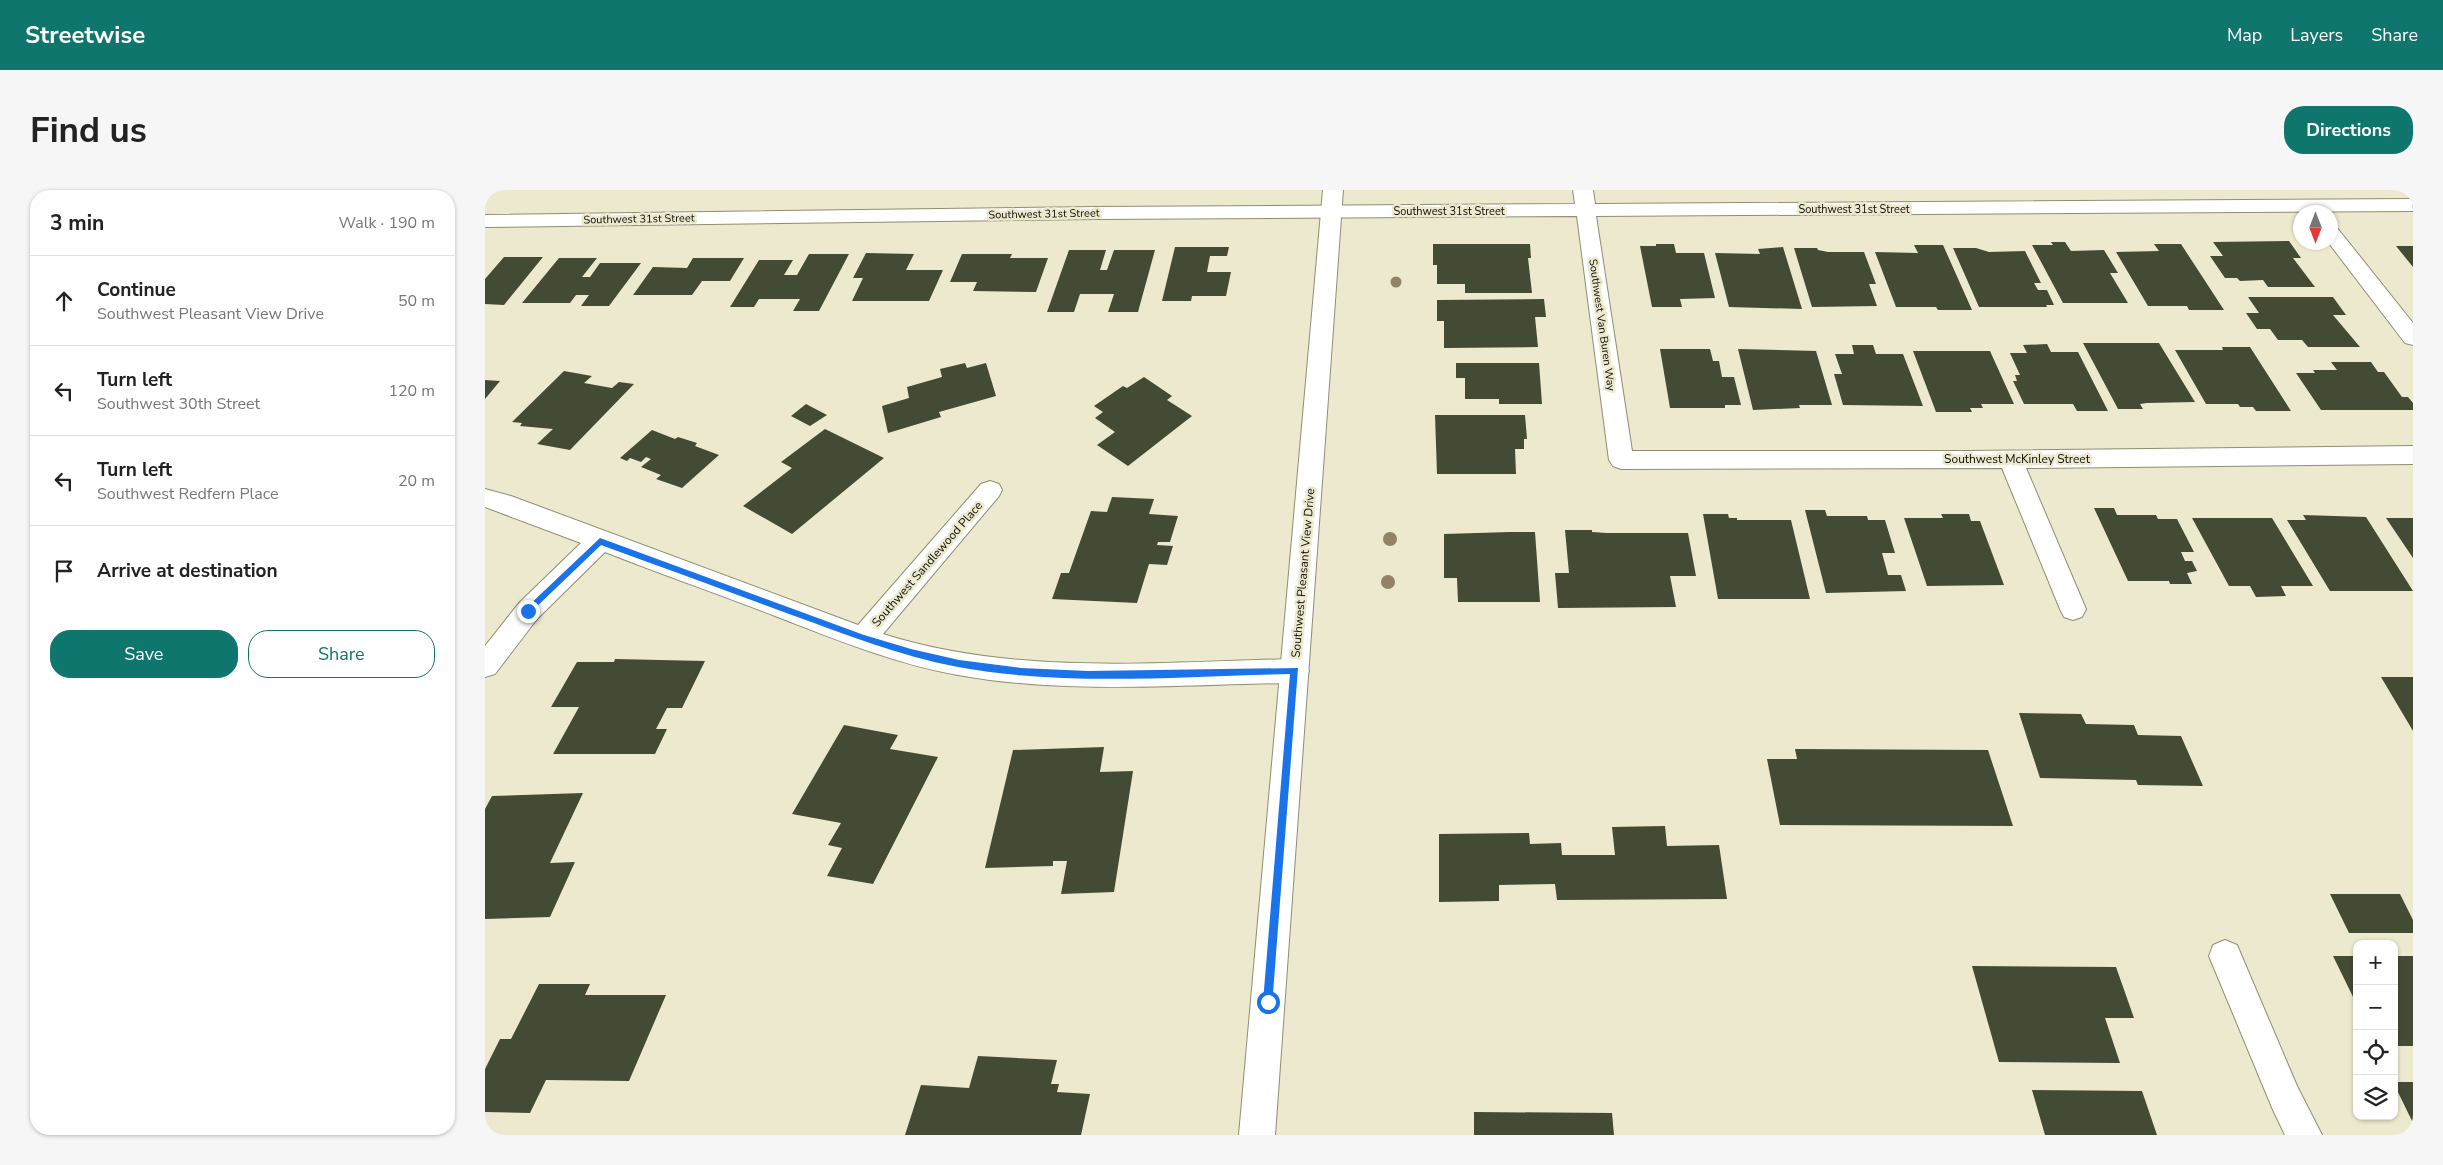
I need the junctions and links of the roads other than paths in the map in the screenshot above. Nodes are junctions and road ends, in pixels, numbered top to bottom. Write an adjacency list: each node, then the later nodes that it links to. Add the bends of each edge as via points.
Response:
1 (1942, 190): 8 (street)
2 (2296, 190): 5 (street)
3 (1584, 200): 4 (street, Southwest 31st Street); 8 (street, Southwest 31st Street); 14 (street, Southwest Van Buren Way)
4 (1332, 201): 10 (street, Southwest 31st Street); 22 (street, Southwest Pleasant View Drive)
5 (2308, 205)
6 (2413, 205): 7 (street, Southwest 31st Street)
7 (2338, 208)
8 (1951, 209): 9 (street, Southwest 31st Street)
9 (2293, 209)
10 (485, 221)
11 (2338, 242): 12 (street)
12 (2413, 338)
13 (2413, 455): 15 (street, Southwest McKinley Street)
14 (1621, 460): 15 (street, Southwest McKinley Street)
15 (2011, 460): 19 (street)
16 (991, 490): 20 (street, Southwest Sandlewood Place)
17 (485, 498): 18 (street)
18 (600, 541): 20 (street); 21 (street, via 528,611)
19 (2073, 608)
20 (863, 638): 22 (street, via 959,664 1021,671 1088,674)
21 (485, 666)
22 (1295, 671): 24 (street, Southwest Pleasant View Drive)
23 (2225, 956): 25 (street)
24 (1257, 1135)
25 (2304, 1135)

